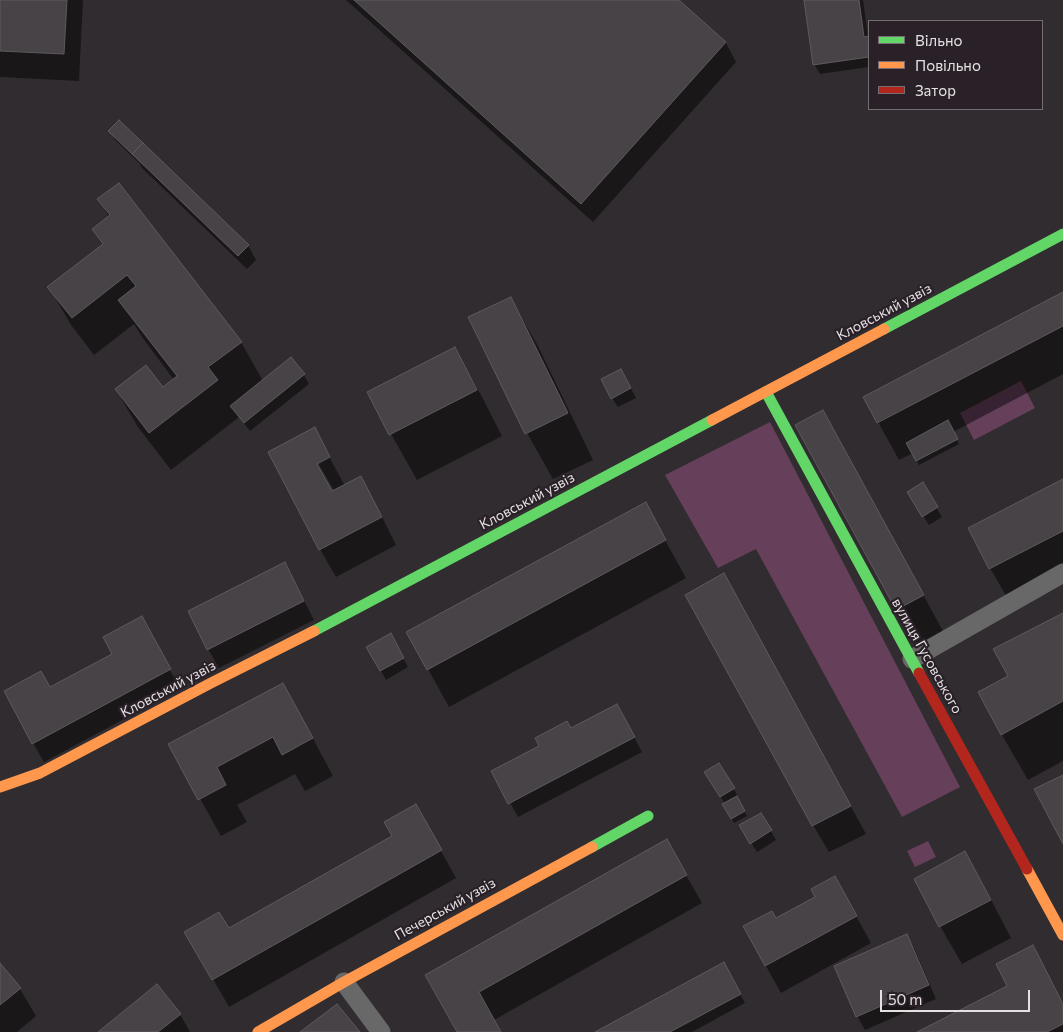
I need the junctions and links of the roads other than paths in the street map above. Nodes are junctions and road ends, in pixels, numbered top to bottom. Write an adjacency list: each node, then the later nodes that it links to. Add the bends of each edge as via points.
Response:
1 (1063, 234): 2 (street, Кловський узвіз)
2 (766, 392): 4 (street, вулиця Гусовського); 5 (street, Кловський узвіз, via 40,773)
3 (1063, 573): 4 (street)
4 (912, 659): 7 (street, вулиця Гусовського)
5 (0, 787)
6 (648, 816): 8 (street, Печерський узвіз)
7 (1063, 935)
8 (344, 982): 9 (street, Печерський узвіз); 10 (street)
9 (258, 1032)
10 (382, 1032)

